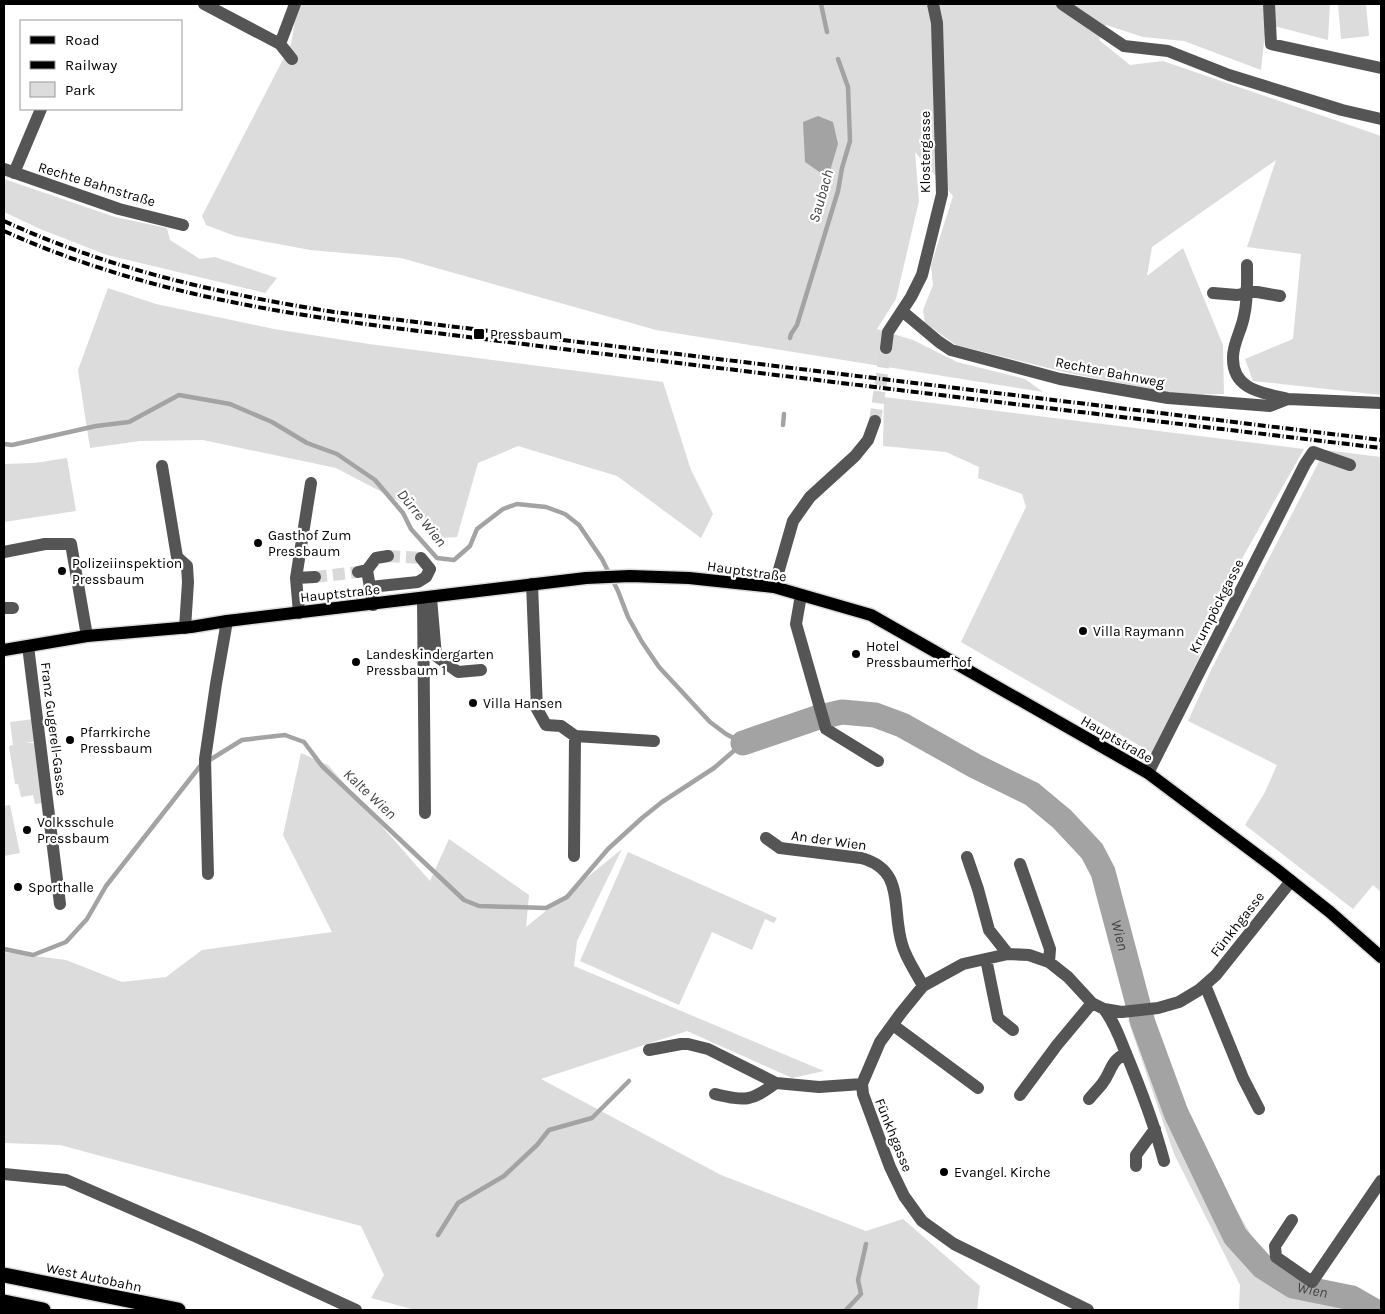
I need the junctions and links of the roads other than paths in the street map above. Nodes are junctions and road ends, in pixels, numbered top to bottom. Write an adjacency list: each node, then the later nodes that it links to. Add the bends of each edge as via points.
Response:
1 (204, 4): 6 (street)
2 (295, 4): 6 (street)
3 (933, 4): 17 (street, Klostergasse, via 937,23 942,194 922,276)
4 (1062, 4): 10 (street, via 1124,46 1168,51 1229,75)
5 (1269, 4): 8 (street, via 1271,44)
6 (280, 44): 7 (street)
7 (292, 59)
8 (1381, 68)
9 (40, 110): 11 (street)
10 (1381, 119)
11 (9, 171): 12 (street, Rechte Bahnstraße, via 119,209)
12 (183, 224)
13 (1247, 265): 14 (street)
14 (1246, 291): 15 (street, via 1237,295); 16 (street); 19 (street, via 1245,314 1233,356 1235,371 1243,384 1255,391)
15 (1213, 293)
16 (1280, 296)
17 (902, 311): 18 (street, Klostergasse, via 888,332); 19 (street, Rechter Bahnweg, via 951,350 1060,379 1168,398 1270,406)
18 (886, 348)
19 (1288, 398): 20 (street, Rechter Bahnweg)
20 (1381, 403)
21 (875, 421): 32 (street, via 868,440 855,456 810,497 793,521)
22 (1350, 465): 46 (street, Krumpöckgasse, via 1313,452 1305,464)
23 (162, 466): 38 (street, via 177,557 187,566)
24 (311, 484): 29 (street)
25 (4, 552): 39 (street, via 45,544 71,544)
26 (388, 556): 31 (street, via 376,558 363,571)
27 (421, 558): 31 (street, via 430,569 426,578 418,582)
28 (315, 577): 29 (street)
29 (296, 578): 36 (street)
30 (532, 584): 32 (main road, Hauptstraße, via 630,576); 34 (main road, Hauptstraße); 43 (street, via 537,709 546,725 561,726)
31 (370, 587): 35 (street)
32 (774, 587): 33 (main road, Hauptstraße)
33 (801, 595): 45 (street, via 796,624 826,729); 46 (main road, Hauptstraße, via 871,615)
34 (427, 598): 35 (main road, Hauptstraße); 42 (street, via 436,656 458,672); 47 (street)
35 (373, 605): 36 (main road, Hauptstraße)
36 (300, 613): 37 (main road, Hauptstraße)
37 (227, 621): 38 (main road, Hauptstraße); 52 (street, via 206,759)
38 (185, 628): 39 (main road, Hauptstraße)
39 (87, 636): 40 (main road, Hauptstraße)
40 (28, 646): 41 (main road, Hauptstraße); 54 (street, Franz Gugerell-Gasse)
41 (4, 650)
42 (482, 670)
43 (575, 736): 44 (street); 49 (street)
44 (654, 741)
45 (878, 761)
46 (1148, 773): 53 (main road, Hauptstraße)
47 (425, 813)
48 (766, 838): 60 (street, An der Wien, via 780,848 861,858 884,868 892,882 902,944)
49 (574, 856)
50 (968, 857): 55 (street, via 989,930)
51 (1020, 864): 58 (street, via 1050,949)
52 (208, 874)
53 (1291, 881): 56 (main road, Hauptstraße); 59 (street, Fünkhgasse)
54 (60, 904)
55 (1008, 954): 57 (street, Fünkhgasse); 58 (street, Fünkhgasse, via 1029,955)
56 (1381, 957)
57 (986, 959): 60 (street, Fünkhgasse, via 963,964); 64 (street, via 998,1018)
58 (1049, 962): 61 (street, Fünkhgasse)
59 (1205, 985): 62 (street, Fünkhgasse, via 1179,1002 1158,1008 1122,1012); 73 (street)
60 (923, 986): 63 (street, Fünkhgasse)
61 (1092, 1003): 62 (street, Fünkhgasse); 71 (street)
62 (1104, 1009): 66 (street)
63 (893, 1025): 68 (street, Fünkhgasse, via 880,1042); 69 (street)
64 (1013, 1030)
65 (649, 1050): 67 (street, via 688,1044 708,1050)
66 (1126, 1053): 72 (street, via 1113,1062); 74 (street)
67 (776, 1083): 68 (street); 70 (street, via 756,1096 742,1100)
68 (862, 1084): 85 (street, Fünkhgasse, via 865,1103 890,1167 904,1196 922,1221 954,1244)
69 (978, 1088)
70 (715, 1094)
71 (1020, 1095)
72 (1089, 1099)
73 (1259, 1109)
74 (1155, 1129): 75 (street); 76 (street, via 1136,1155)
75 (1164, 1161)
76 (1136, 1166)
77 (4, 1174): 84 (street, via 66,1180)
78 (1381, 1181): 79 (street, via 1312,1282 1276,1256 1275,1246)
79 (1292, 1220)
80 (4, 1275): 83 (highway, West Autobahn)
81 (4, 1302): 82 (highway)
82 (43, 1310)
83 (178, 1310)
84 (356, 1310)
85 (1088, 1310)

